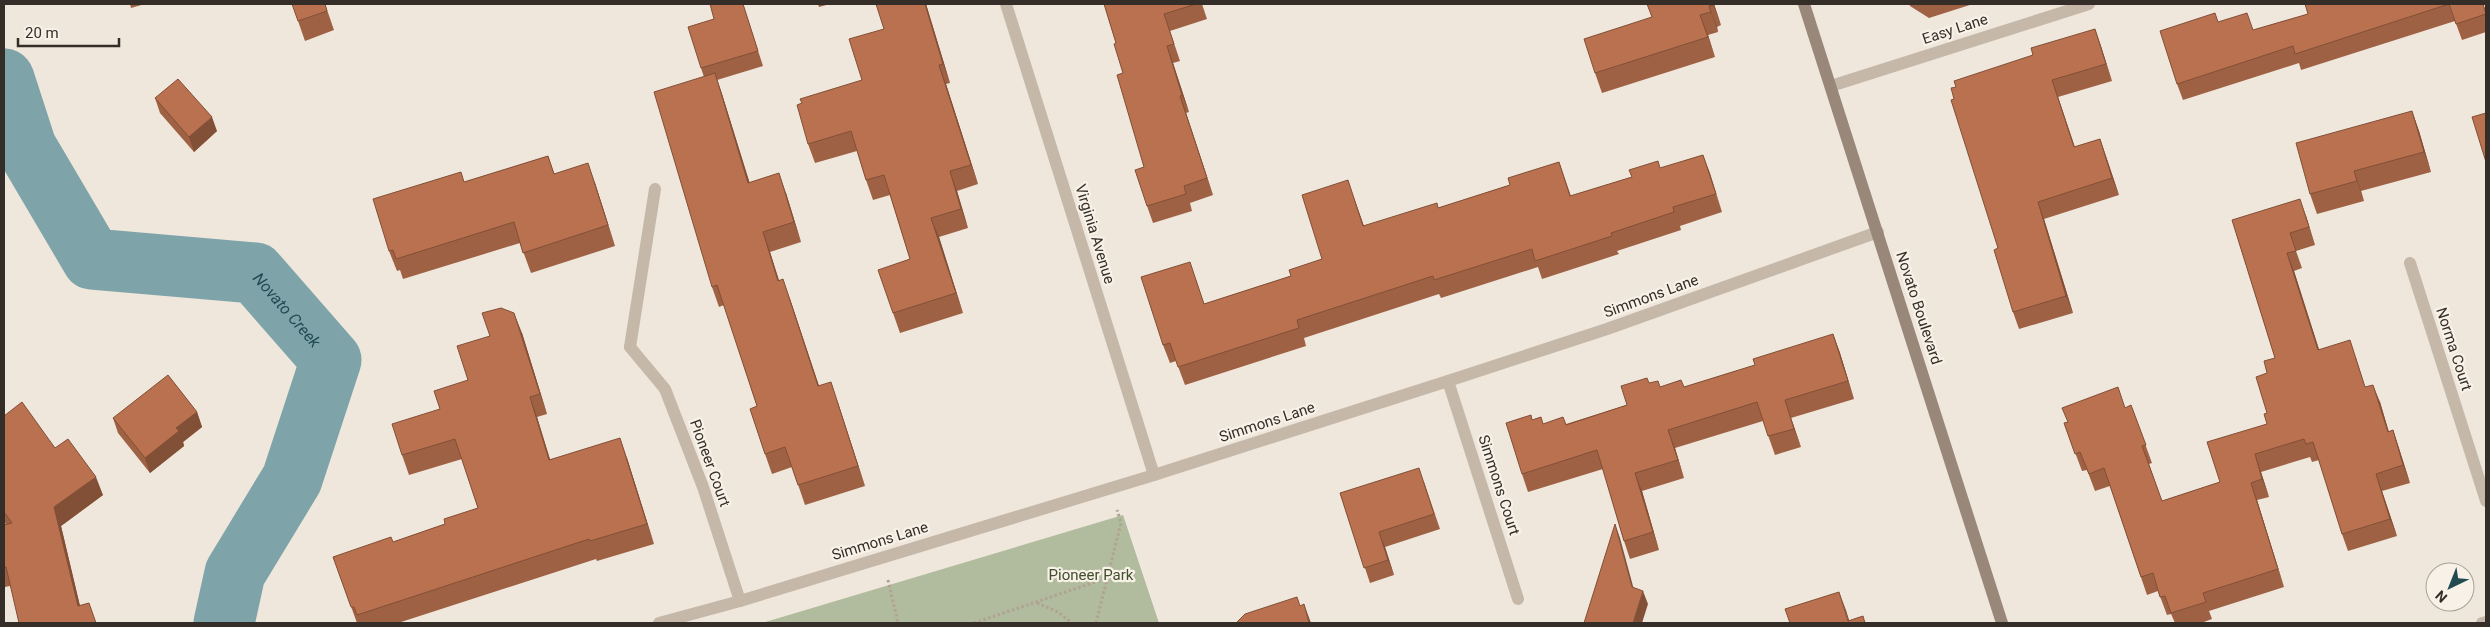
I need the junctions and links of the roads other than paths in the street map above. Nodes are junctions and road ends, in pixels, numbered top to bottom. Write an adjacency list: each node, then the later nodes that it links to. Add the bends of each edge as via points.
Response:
1 (1006, 4): 9 (street, Virginia Avenue)
2 (1804, 4): 4 (main road, Novato Boulevard)
3 (2089, 4): 4 (street, Easy Lane)
4 (1831, 86): 6 (main road, Novato Boulevard)
5 (655, 189): 12 (street, Pioneer Court, via 630,347 665,389 703,487)
6 (1878, 232): 8 (street, Simmons Lane, via 1607,329); 15 (main road, Novato Boulevard)
7 (2410, 263): 10 (street, Norma Court)
8 (1448, 380): 9 (street, Simmons Lane); 11 (street, Simmons Court)
9 (1154, 475): 12 (street, Simmons Lane)
10 (2486, 501)
11 (1518, 599)
12 (740, 601): 14 (street, Simmons Lane)
13 (2486, 622): 16 (street)
14 (659, 623)
15 (2002, 623)
16 (2482, 623)

